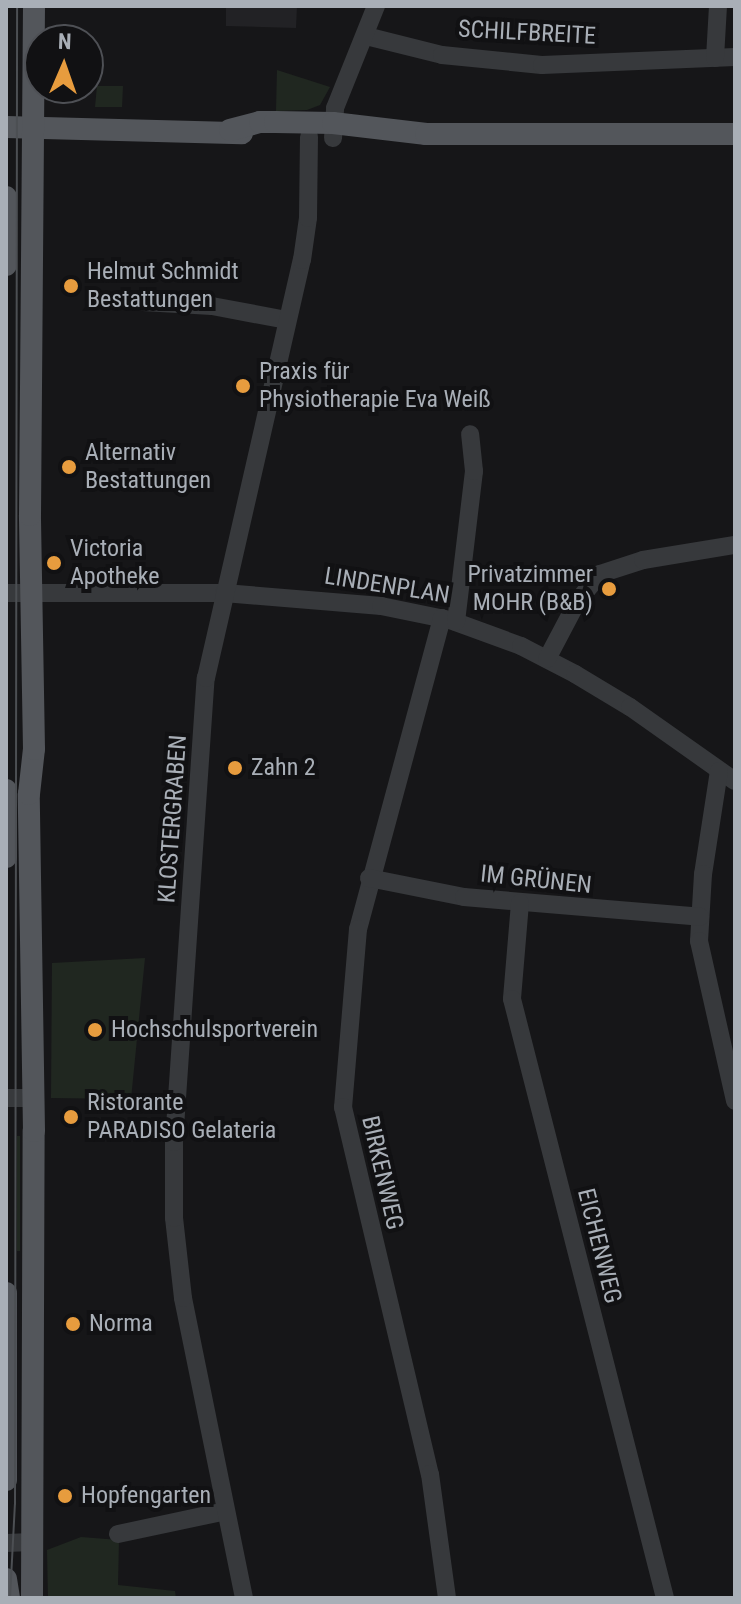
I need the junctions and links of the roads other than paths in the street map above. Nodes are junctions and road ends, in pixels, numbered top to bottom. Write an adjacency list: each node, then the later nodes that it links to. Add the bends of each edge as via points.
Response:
1 (34, 6): 8 (main road)
2 (376, 6): 4 (street)
3 (718, 6): 6 (street)
4 (366, 36): 6 (street, SCHILFBREITE, via 442,55 542,65); 10 (street, via 335,108)
5 (735, 57): 6 (street, SCHILFBREITE)
6 (715, 58)
7 (6, 127): 8 (main road)
8 (35, 128): 9 (main road); 19 (main road)
9 (230, 130): 10 (main road, via 260,122); 12 (main road)
10 (333, 130): 11 (main road); 12 (main road)
11 (735, 134)
12 (309, 137): 16 (street, KLOSTERGRABEN, via 308,218)
13 (6, 197): 14 (main road)
14 (6, 265)
15 (143, 302): 16 (street, via 212,306)
16 (287, 320): 21 (street, KLOSTERGRABEN)
17 (470, 434): 22 (street, BIRKENWEG, via 474,471)
18 (735, 545): 23 (street, via 632,562 600,574 577,602)
19 (33, 592): 20 (street, LINDENPLAN); 21 (street, LINDENPLAN); 31 (main road)
20 (6, 593)
21 (224, 593): 22 (street, LINDENPLAN, via 381,606); 35 (street, KLOSTERGRABEN, via 206,678 173,1186 183,1298)
22 (449, 620): 23 (street, LINDENPLAN); 27 (street, BIRKENWEG)
23 (547, 659): 24 (street, LINDENPLAN, via 630,707)
24 (727, 776): 29 (street)
25 (6, 790): 26 (main road)
26 (6, 857)
27 (369, 878): 28 (street, IM GRÜNEN); 43 (street, BIRKENWEG, via 352,975 343,1115 430,1474)
28 (520, 903): 29 (street, IM GRÜNEN); 44 (street, EICHENWEG, via 512,999)
29 (700, 917): 32 (street, via 703,969)
30 (6, 1098): 31 (street)
31 (33, 1098): 37 (main road)
32 (735, 1101)
33 (6, 1293): 34 (main road)
34 (6, 1480)
35 (226, 1511): 36 (street); 42 (street, KLOSTERGRABEN)
36 (118, 1534)
37 (32, 1542): 38 (street); 41 (main road)
38 (6, 1543)
39 (6, 1579): 40 (main road)
40 (9, 1598)
41 (32, 1598)
42 (244, 1598)
43 (447, 1598)
44 (665, 1598)

